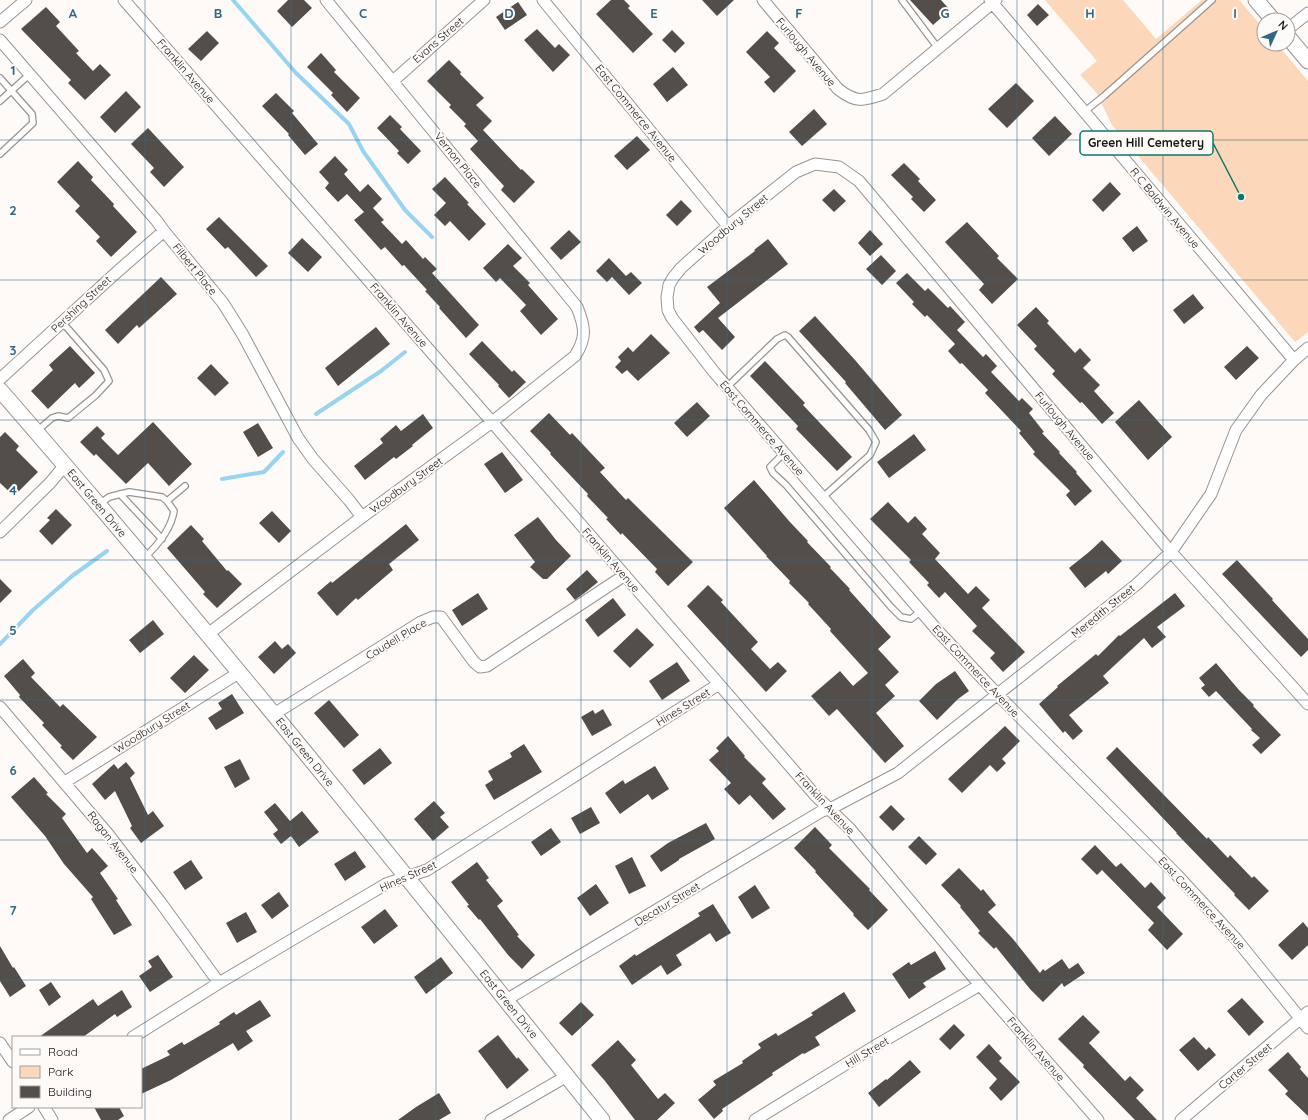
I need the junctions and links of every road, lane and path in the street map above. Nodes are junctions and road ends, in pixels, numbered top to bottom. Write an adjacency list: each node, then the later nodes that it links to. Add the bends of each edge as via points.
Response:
1 (26, 0): 13 (street)
2 (124, 0): 37 (street, Franklin Avenue)
3 (326, 0): 21 (street, Vernon Place)
4 (484, 0): 21 (street, Evans Street)
5 (543, 0): 27 (street, East Commerce Avenue)
6 (763, 0): 17 (street, Furlough Avenue, via 838,89 854,100 869,99 883,94)
7 (902, 0): 17 (lane)
8 (1212, 0): 24 (lane)
9 (1256, 0): 11 (main road)
10 (993, 1): 17 (street); 24 (street, R C Baldwin Avenue)
11 (1266, 12)
12 (1308, 13): 14 (street)
13 (0, 22)
14 (1296, 23)
15 (0, 40): 19 (street, Filbert Place)
16 (1296, 47): 18 (main road)
17 (938, 48)
18 (1308, 61)
19 (30, 74): 22 (lane); 28 (street, Filbert Place)
20 (0, 78): 22 (lane)
21 (393, 81): 31 (street, Vernon Place, via 578,307)
22 (11, 91): 23 (lane); 25 (lane, via 32,114 33,123)
23 (0, 101)
24 (1084, 112): 33 (street, R C Baldwin Avenue)
25 (0, 154)
26 (815, 164): 27 (street, Woodbury Street, via 796,172); 49 (street, Furlough Avenue, via 839,166 859,181)
27 (728, 226): 29 (street, Woodbury Street, via 681,268 669,285)
28 (164, 231): 30 (street, Pershing Street); 46 (street, Filbert Place, via 223,303 243,334 298,438)
29 (667, 297): 35 (street, East Commerce Avenue, via 668,310 672,318)
30 (62, 322): 34 (street, Pershing Street); 38 (lane, via 104,370 109,381 68,418 52,418)
31 (584, 324): 37 (street, Woodbury Street, via 584,336 575,356)
32 (1308, 348): 33 (street, Meredith Street)
33 (1294, 360): 49 (street, Meredith Street, via 1261,395 1236,430 1211,494)
34 (0, 379)
35 (727, 387): 39 (street, East Commerce Avenue); 43 (lane, via 777,339 785,335 869,430 876,442 870,455)
36 (0, 390): 38 (main road, East Green Drive)
37 (492, 422): 46 (street, Woodbury Street); 51 (street, Franklin Avenue)
38 (36, 432): 40 (main road, East Green Drive)
39 (784, 453): 43 (street, East Commerce Avenue); 52 (lane, via 770,467 773,473 901,617 911,619)
40 (65, 465): 45 (main road, East Green Drive); 47 (street, via 50,484)
41 (185, 486): 44 (lane)
42 (120, 494): 44 (lane, via 129,492 155,495); 45 (lane, via 109,497); 48 (lane)
43 (822, 497): 52 (street, East Commerce Avenue)
44 (168, 501): 48 (lane, via 174,511 173,518)
45 (99, 505): 50 (main road, East Green Drive)
46 (362, 518): 53 (street, Woodbury Street)
47 (0, 532)
48 (162, 538): 50 (lane)
49 (1171, 552): 56 (street, Meredith Street, via 1137,584); 57 (street, Furlough Avenue)
50 (144, 558): 53 (main road, East Green Drive)
51 (625, 576): 55 (street, Franklin Avenue); 59 (street, Caudell Place, via 487,666 480,667 474,662 441,618 433,617)
52 (921, 611): 56 (street, East Commerce Avenue)
53 (208, 634): 54 (main road, East Green Drive)
54 (240, 672): 59 (main road, East Green Drive); 60 (street, Woodbury Street)
55 (719, 684): 61 (street, Franklin Avenue); 62 (street, Hines Street, via 427,870)
56 (998, 695): 61 (street, Meredith Street, via 898,773); 66 (street, East Commerce Avenue, via 1176,874)
57 (1308, 704)
58 (0, 707): 60 (street, Ragan Avenue)
59 (274, 714): 62 (main road, East Green Drive)
60 (65, 782): 63 (street, Ragan Avenue, via 161,903)
61 (830, 809): 64 (street, Franklin Avenue, via 850,829); 65 (street, Decatur Street, via 822,811)
62 (407, 878): 63 (street, Hines Street, via 386,884); 65 (main road, East Green Drive)
63 (219, 983): 68 (street, Hines Street)
64 (980, 985): 78 (street, Hill Street); 79 (street, Franklin Avenue)
65 (506, 1000): 71 (main road, East Green Drive)
66 (1304, 1015): 67 (street, East Commerce Avenue); 80 (street, Carter Street)
67 (1308, 1028)
68 (135, 1036)
69 (0, 1043): 70 (street)
70 (12, 1061)
71 (567, 1076): 76 (street); 77 (main road, East Green Drive)
72 (27, 1108): 74 (street)
73 (45, 1108): 75 (street)
74 (9, 1120)
75 (52, 1120)
76 (490, 1120)
77 (602, 1120)
78 (755, 1120)
79 (1098, 1120)
80 (1181, 1120)

